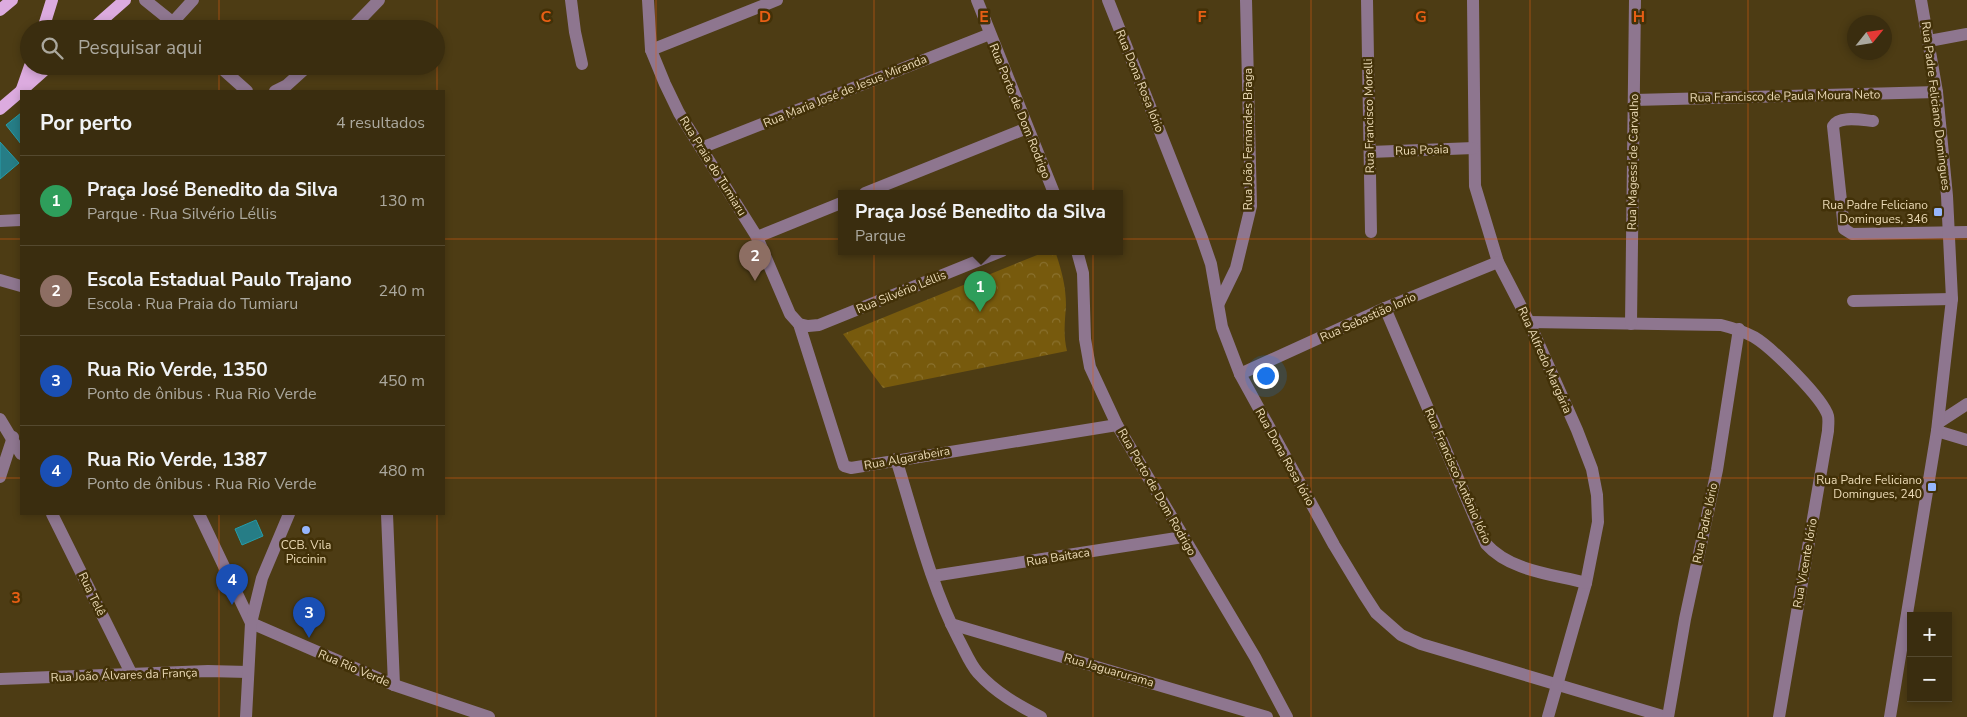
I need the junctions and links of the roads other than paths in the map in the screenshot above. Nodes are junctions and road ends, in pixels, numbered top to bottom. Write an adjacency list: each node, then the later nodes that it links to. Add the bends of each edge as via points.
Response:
1 (52, 0): 16 (main road)
2 (126, 0): 17 (main road)
3 (145, 0): 18 (street)
4 (193, 0): 19 (street)
5 (379, 0): 20 (street)
6 (571, 0): 25 (street)
7 (648, 0): 24 (street, Rua Praia do Tumiaru)
8 (776, 0): 24 (street)
9 (977, 0): 21 (street, Rua Porto de Dom Rodrigo)
10 (1108, 0): 59 (street, Rua Dona Rosa Iório, via 1202,238)
11 (1246, 0): 59 (street, Rua João Fernandes Braga, via 1251,206 1236,268)
12 (1367, 0): 42 (street, Rua Francisco Morelli)
13 (1473, 0): 41 (street, Rua Alfredo Margária)
14 (1635, 0): 36 (street, Rua Magessi de Carvalho)
15 (1921, 0): 23 (street, Rua Padre Feliciano Domingues)
16 (46, 20)
17 (103, 20)
18 (171, 20)
19 (180, 20)
20 (360, 20)
21 (990, 34): 39 (street, Rua Porto de Dom Rodrigo); 40 (street, Rua Maria José de Jesus Miranda)
22 (1967, 34): 23 (street)
23 (1930, 41): 34 (street, Rua Padre Feliciano Domingues)
24 (651, 50): 40 (street, Rua Praia do Tumiaru, via 672,98)
25 (582, 64)
26 (27, 75): 30 (main road)
27 (39, 75): 31 (main road)
28 (229, 75): 32 (street)
29 (298, 75): 33 (street)
30 (22, 90)
31 (23, 90)
32 (246, 90)
33 (277, 90)
34 (1937, 92): 36 (street, Rua Francisco de Paula Moura Neto); 49 (street, Rua Padre Feliciano Domingues)
35 (20, 93): 37 (main road)
36 (1634, 100): 63 (street, Rua Magessi de Carvalho)
37 (0, 109)
38 (1873, 121): 49 (street, via 1841,120 1832,126 1844,229 1852,234)
39 (1027, 128): 43 (street); 44 (street, Rua Porto de Dom Rodrigo)
40 (701, 148): 51 (street, Rua Praia do Tumiaru)
41 (1474, 148): 42 (street, Rua Poaia); 54 (street, Rua Alfredo Margária, via 1475,186)
42 (1370, 152): 48 (street, Rua Francisco Morelli)
43 (872, 190)
44 (1053, 190)
45 (838, 204): 51 (street)
46 (20, 220): 47 (street)
47 (0, 221)
48 (1371, 232)
49 (1949, 232): 50 (street); 57 (street, Rua Padre Feliciano Domingues)
50 (1967, 232)
51 (757, 237): 62 (street, Rua Praia do Tumiaru, via 790,314)
52 (992, 255): 62 (street, Rua Silvério Léllis, via 819,325)
53 (1078, 255): 68 (street, Rua Porto de Dom Rodrigo, via 1083,273 1084,339 1090,367)
54 (1498, 262): 60 (street, Rua Sebastião Iorio); 61 (street, Rua Alfredo Margária)
55 (0, 280): 56 (street)
56 (20, 286)
57 (1952, 299): 58 (street); 69 (street, Rua Padre Feliciano Domingues)
58 (1853, 301)
59 (1219, 303): 65 (street, Rua Dona Rosa Iório, via 1222,327)
60 (1385, 308): 65 (street, Rua Sebastião Iorio); 81 (street, Rua Francisco Antônio Iório, via 1486,544 1497,557 1513,564)
61 (1529, 322): 63 (street, Rua Vicente Iório); 81 (street, Rua Alfredo Margária, via 1592,469 1598,522)
62 (799, 324): 73 (street, Rua Algarabeira, via 841,463 850,468)
63 (1631, 324): 64 (street, Rua Vicente Iório, via 1721,325)
64 (1739, 329): 95 (street, Rua Padre Iório, via 1717,470); 96 (street, Rua Vicente Iório, via 1756,338 1802,382 1824,406 1828,418)
65 (1240, 374): 87 (street, Rua Dona Rosa Iório, via 1334,545 1376,613 1401,634 1421,644)
66 (1967, 404): 69 (street)
67 (0, 419): 70 (street)
68 (1117, 425): 73 (street, Rua Algarabeira); 79 (street, Rua Porto de Dom Rodrigo)
69 (1937, 427): 71 (street); 97 (street, Rua Padre Feliciano Domingues)
70 (13, 437): 72 (street); 74 (street)
71 (1967, 440)
72 (20, 452)
73 (896, 459): 80 (street)
74 (0, 477)
75 (52, 515): 85 (street, Rua Telê)
76 (199, 515): 82 (street)
77 (289, 515): 82 (street, via 262,578)
78 (387, 515): 88 (street)
79 (1183, 538): 80 (street, Rua Baitaca); 93 (street, Rua Porto de Dom Rodrigo)
80 (933, 576): 83 (street)
81 (1586, 583): 87 (street, Rua Alfredo Margária)
82 (251, 623): 84 (street); 88 (street, Rua Rio Verde)
83 (951, 624): 91 (street, via 977,672 993,688); 92 (street, Rua Jaguarurama)
84 (248, 672): 85 (street, Rua João Álvares da França); 89 (street)
85 (132, 675): 86 (street, Rua João Álvares da França)
86 (0, 679)
87 (1557, 684): 94 (street, Rua Alfredo Margária); 95 (street, Rua Dona Rosa Iório)
88 (394, 685): 90 (street, Rua Rio Verde)
89 (246, 717)
90 (489, 717)
91 (1041, 717)
92 (1267, 717)
93 (1287, 717)
94 (1548, 717)
95 (1667, 717)
96 (1779, 717)
97 (1890, 717)

